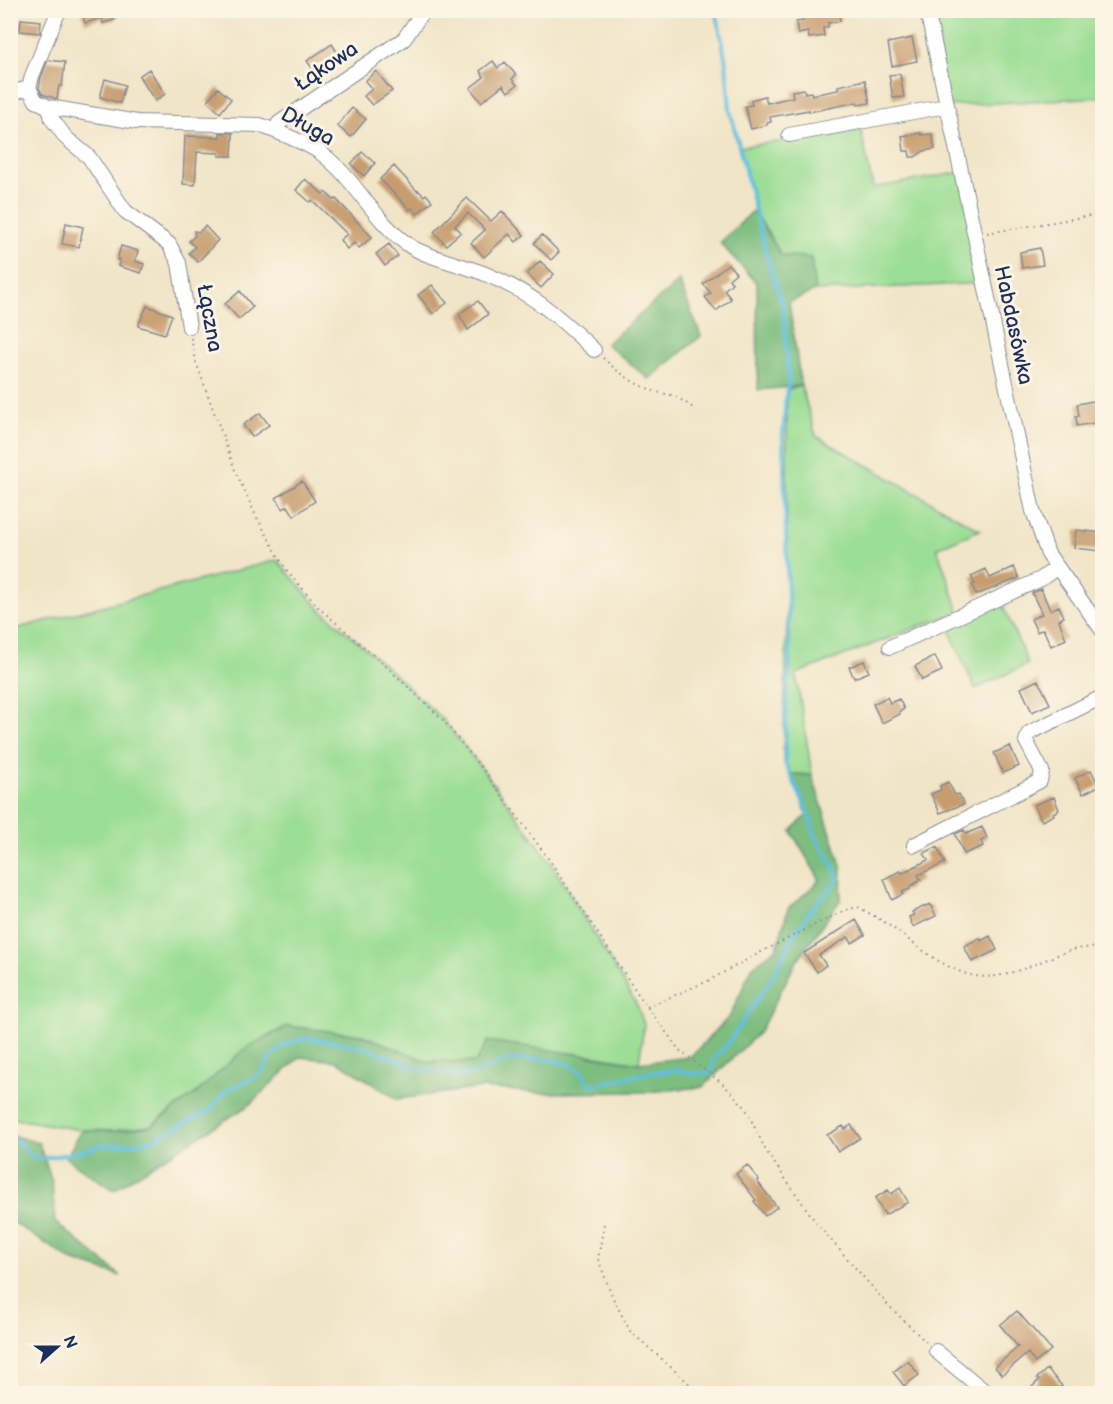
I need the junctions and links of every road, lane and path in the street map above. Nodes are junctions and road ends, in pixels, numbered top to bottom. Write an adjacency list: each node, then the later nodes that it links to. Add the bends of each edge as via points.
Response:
1 (424, 10): 8 (street, Łąkowa, via 404,39 279,123)
2 (927, 10): 6 (street, Habdasówka)
3 (58, 14): 4 (street)
4 (29, 88): 5 (street); 7 (street, via 36,101)
5 (10, 93)
6 (946, 106): 9 (street); 11 (street, Habdasówka)
7 (49, 107): 8 (street, Długa, via 137,122 260,124); 12 (street, Łączna, via 66,138 89,157 125,211 169,244 179,263)
8 (275, 131): 13 (street, Długa, via 322,153 357,188 391,232 412,248 519,288 550,309)
9 (789, 135)
10 (1102, 214): 11 (path)
11 (974, 235): 15 (street, Habdasówka, via 1033,512)
12 (189, 327): 21 (path, Łączna, via 196,362 235,470 285,568 319,608 443,720 550,861)
13 (594, 350): 14 (path, via 635,383 675,396)
14 (695, 409)
15 (1056, 568): 16 (street, Habdasówka); 17 (street, via 1041,579)
16 (1102, 630)
17 (890, 647)
18 (1102, 697): 19 (street, via 1029,733 1026,741 1042,771 1040,781)
19 (914, 845)
20 (1102, 950): 21 (path, via 1082,947 996,977 967,975 930,957 858,907)
21 (647, 1007): 23 (path, Łączna, via 680,1051 722,1083 745,1107 766,1151 817,1224 887,1304)
22 (604, 1224): 24 (path, via 598,1259 630,1331)
23 (936, 1351): 25 (street)
24 (701, 1394)
25 (988, 1394)

